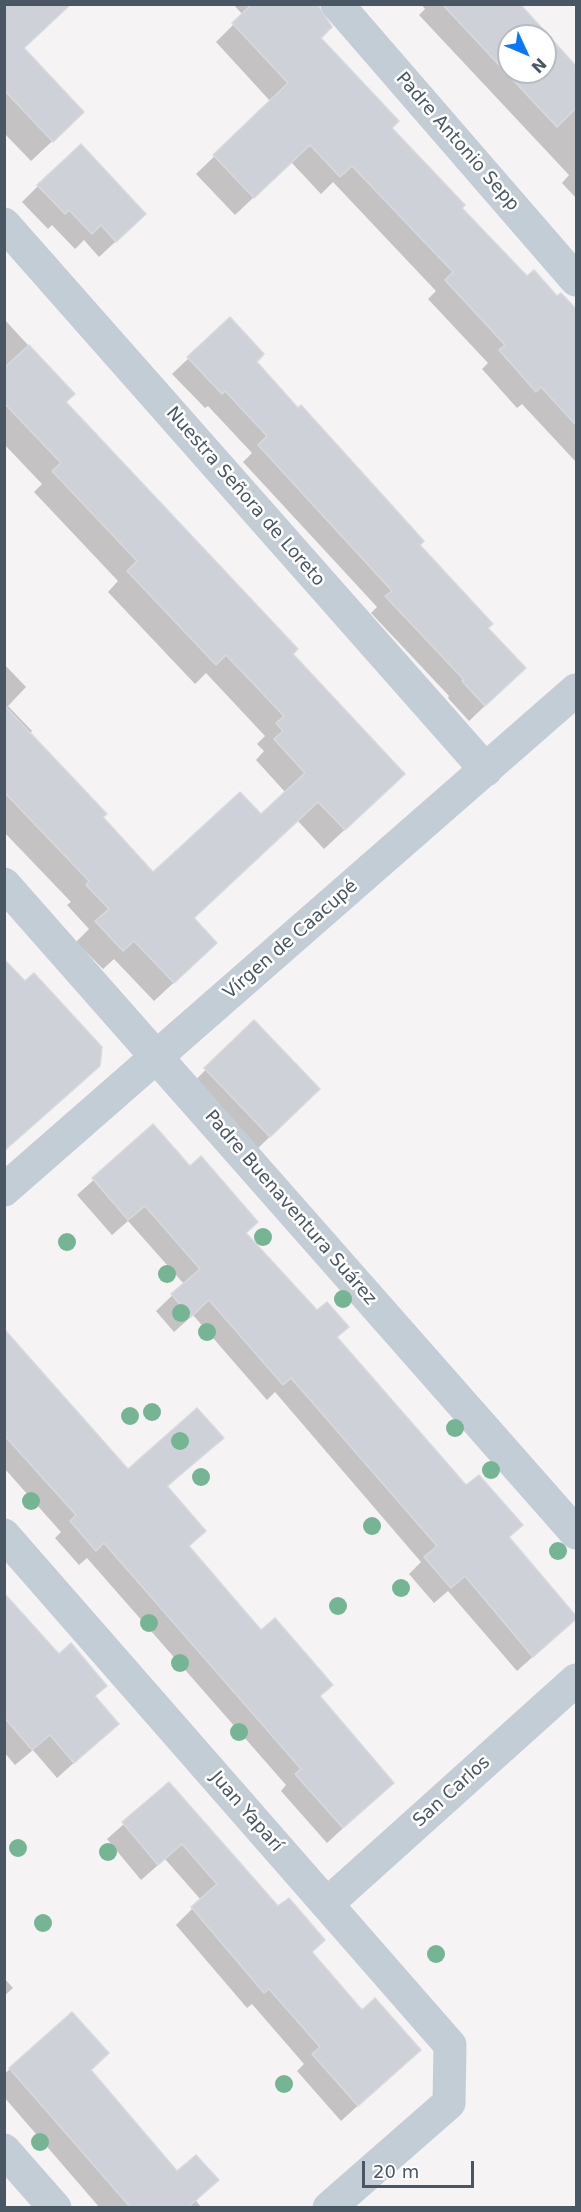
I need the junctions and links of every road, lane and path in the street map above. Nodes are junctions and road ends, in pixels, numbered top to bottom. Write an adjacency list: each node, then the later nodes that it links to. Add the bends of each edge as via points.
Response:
1 (337, 4): 3 (street, Padre Antonio Sepp)
2 (4, 224): 5 (street, Nuestra Señora de Loreto)
3 (576, 280)
4 (576, 690): 5 (street, Vírgen de Caacupé)
5 (486, 770): 7 (street, Vírgen de Caacupé)
6 (4, 884): 7 (street, Padre Buenaventura Suárez)
7 (157, 1057): 8 (street, Vírgen de Caacupé); 9 (street, Padre Buenaventura Suárez)
8 (4, 1190)
9 (576, 1533)
10 (4, 1535): 12 (street, Juan Yaparí)
11 (576, 1680): 12 (street, San Carlos)
12 (327, 1904): 15 (street, Juan Yaparí, via 450,2045 449,2103)
13 (4, 2150): 14 (street)
14 (55, 2208)
15 (329, 2208)

